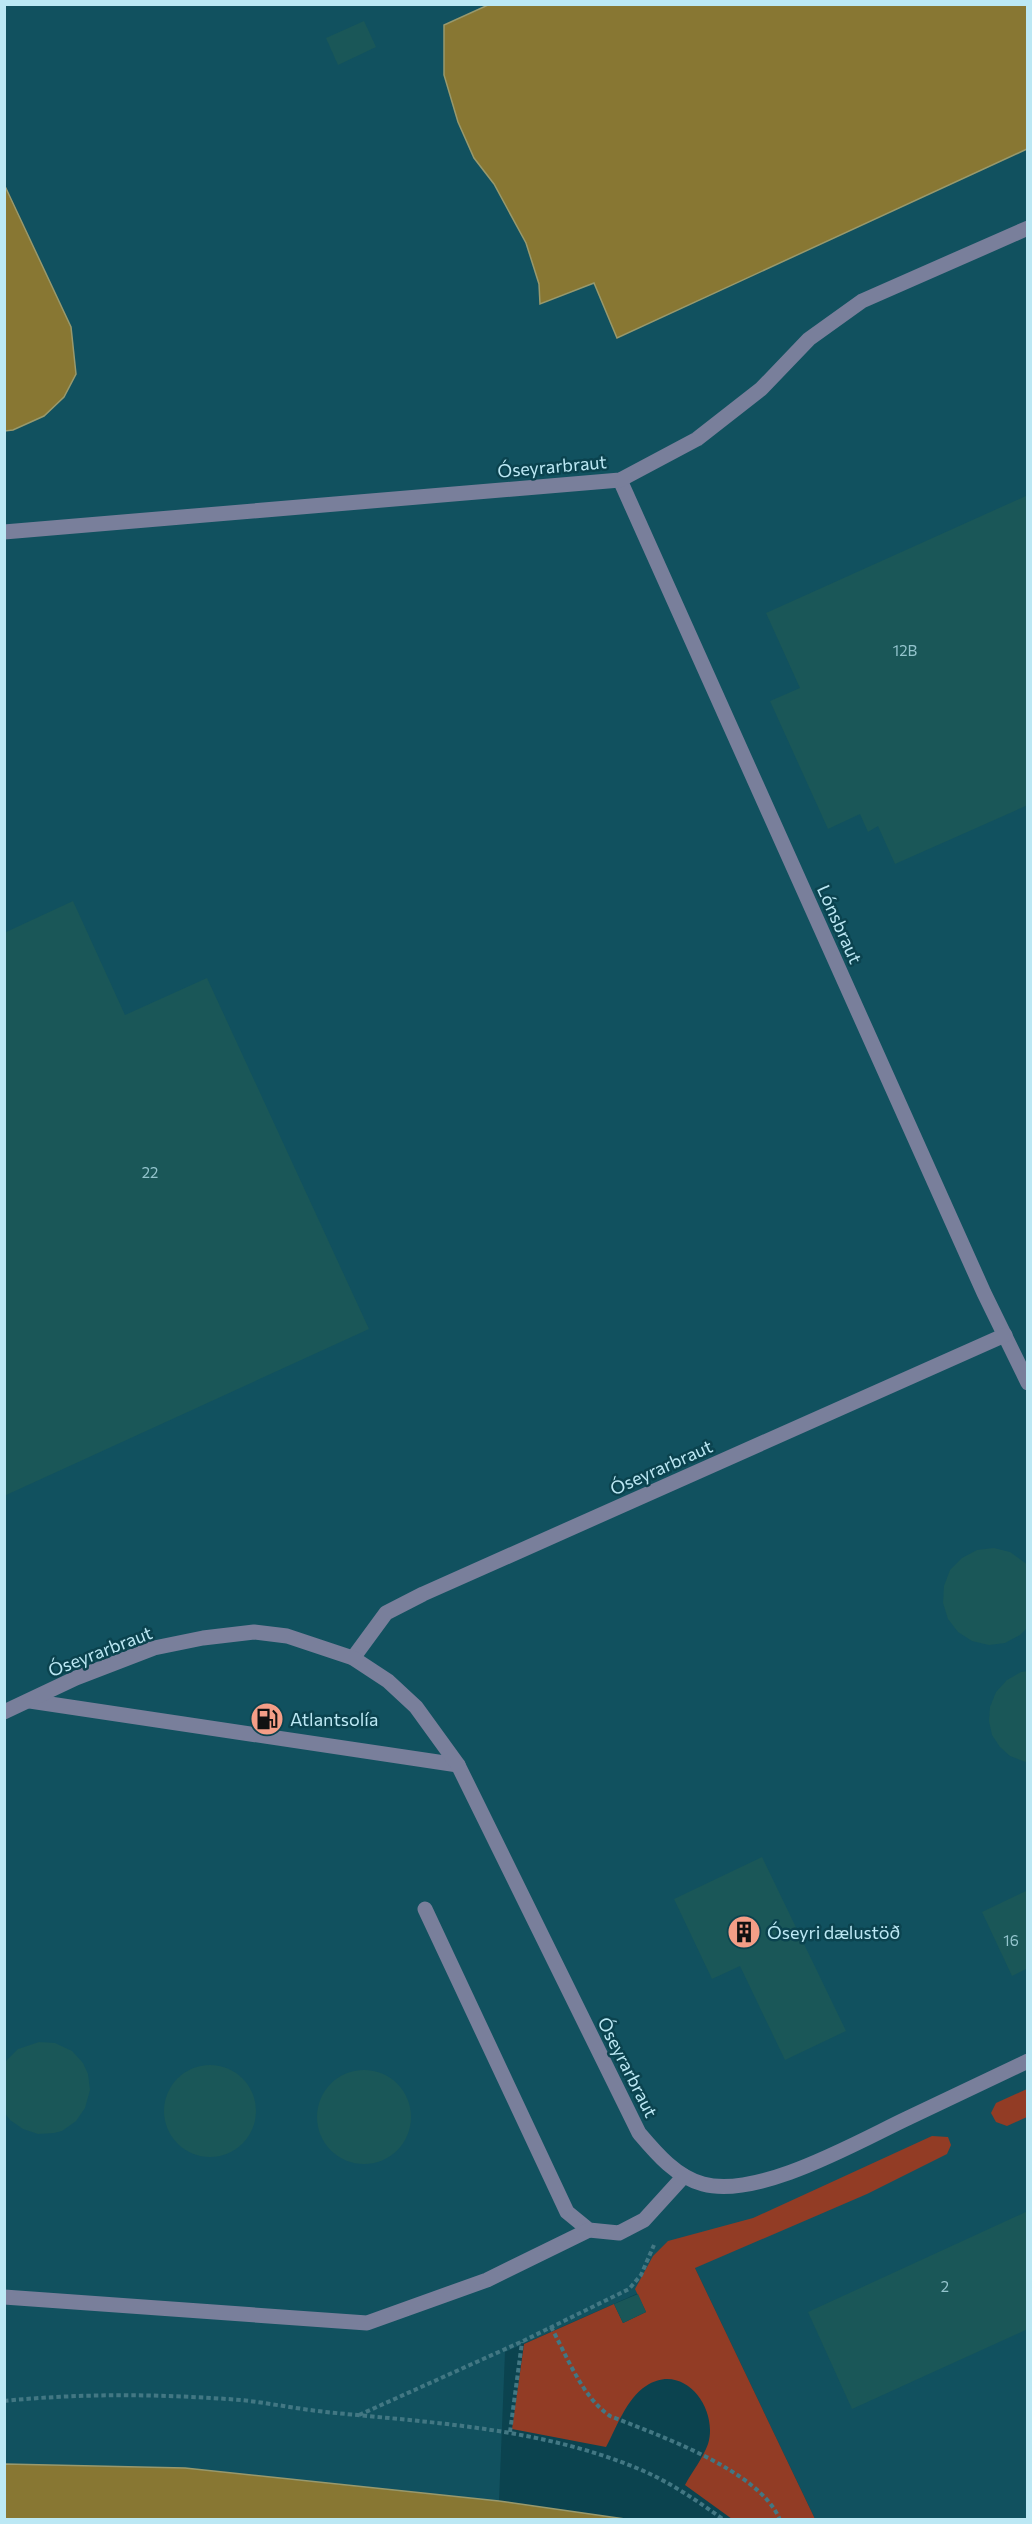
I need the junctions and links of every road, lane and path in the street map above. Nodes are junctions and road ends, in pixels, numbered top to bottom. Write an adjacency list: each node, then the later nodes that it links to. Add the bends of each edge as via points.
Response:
1 (1028, 228): 2 (street, Óseyrarbraut, via 862,301 809,339 761,389 698,439)
2 (620, 480): 3 (street, Óseyrarbraut); 4 (street, Lónsbraut)
3 (4, 532)
4 (1005, 1335): 5 (street, Lónsbraut); 6 (street, Óseyrarbraut, via 423,1594 386,1613)
5 (1028, 1383)
6 (353, 1658): 7 (street, Óseyrarbraut, via 287,1636 254,1632 203,1638 154,1648 76,1678); 9 (street, Óseyrarbraut, via 388,1681 416,1707)
7 (30, 1701): 8 (street, Óseyrarbraut); 9 (street)
8 (4, 1712)
9 (458, 1765): 12 (street, Óseyrarbraut, via 639,2133)
10 (425, 1908): 13 (street, via 559,2198 567,2211)
11 (1028, 2061): 12 (street, Óseyrarbraut, via 776,2177 720,2187)
12 (684, 2176): 13 (street, via 644,2220 619,2233)
13 (589, 2230): 15 (street, via 487,2280 366,2323)
14 (658, 2235): 16 (path, via 641,2275 629,2289)
15 (4, 2297)
16 (550, 2327): 17 (path); 22 (path, via 599,2408 698,2452 766,2497)
17 (523, 2341): 19 (path); 20 (path)
18 (4, 2401): 19 (path, via 110,2394 162,2396 243,2400)
19 (358, 2415): 20 (path)
20 (510, 2432): 21 (path, via 599,2454 647,2472 690,2495)
21 (724, 2520)
22 (780, 2520)

